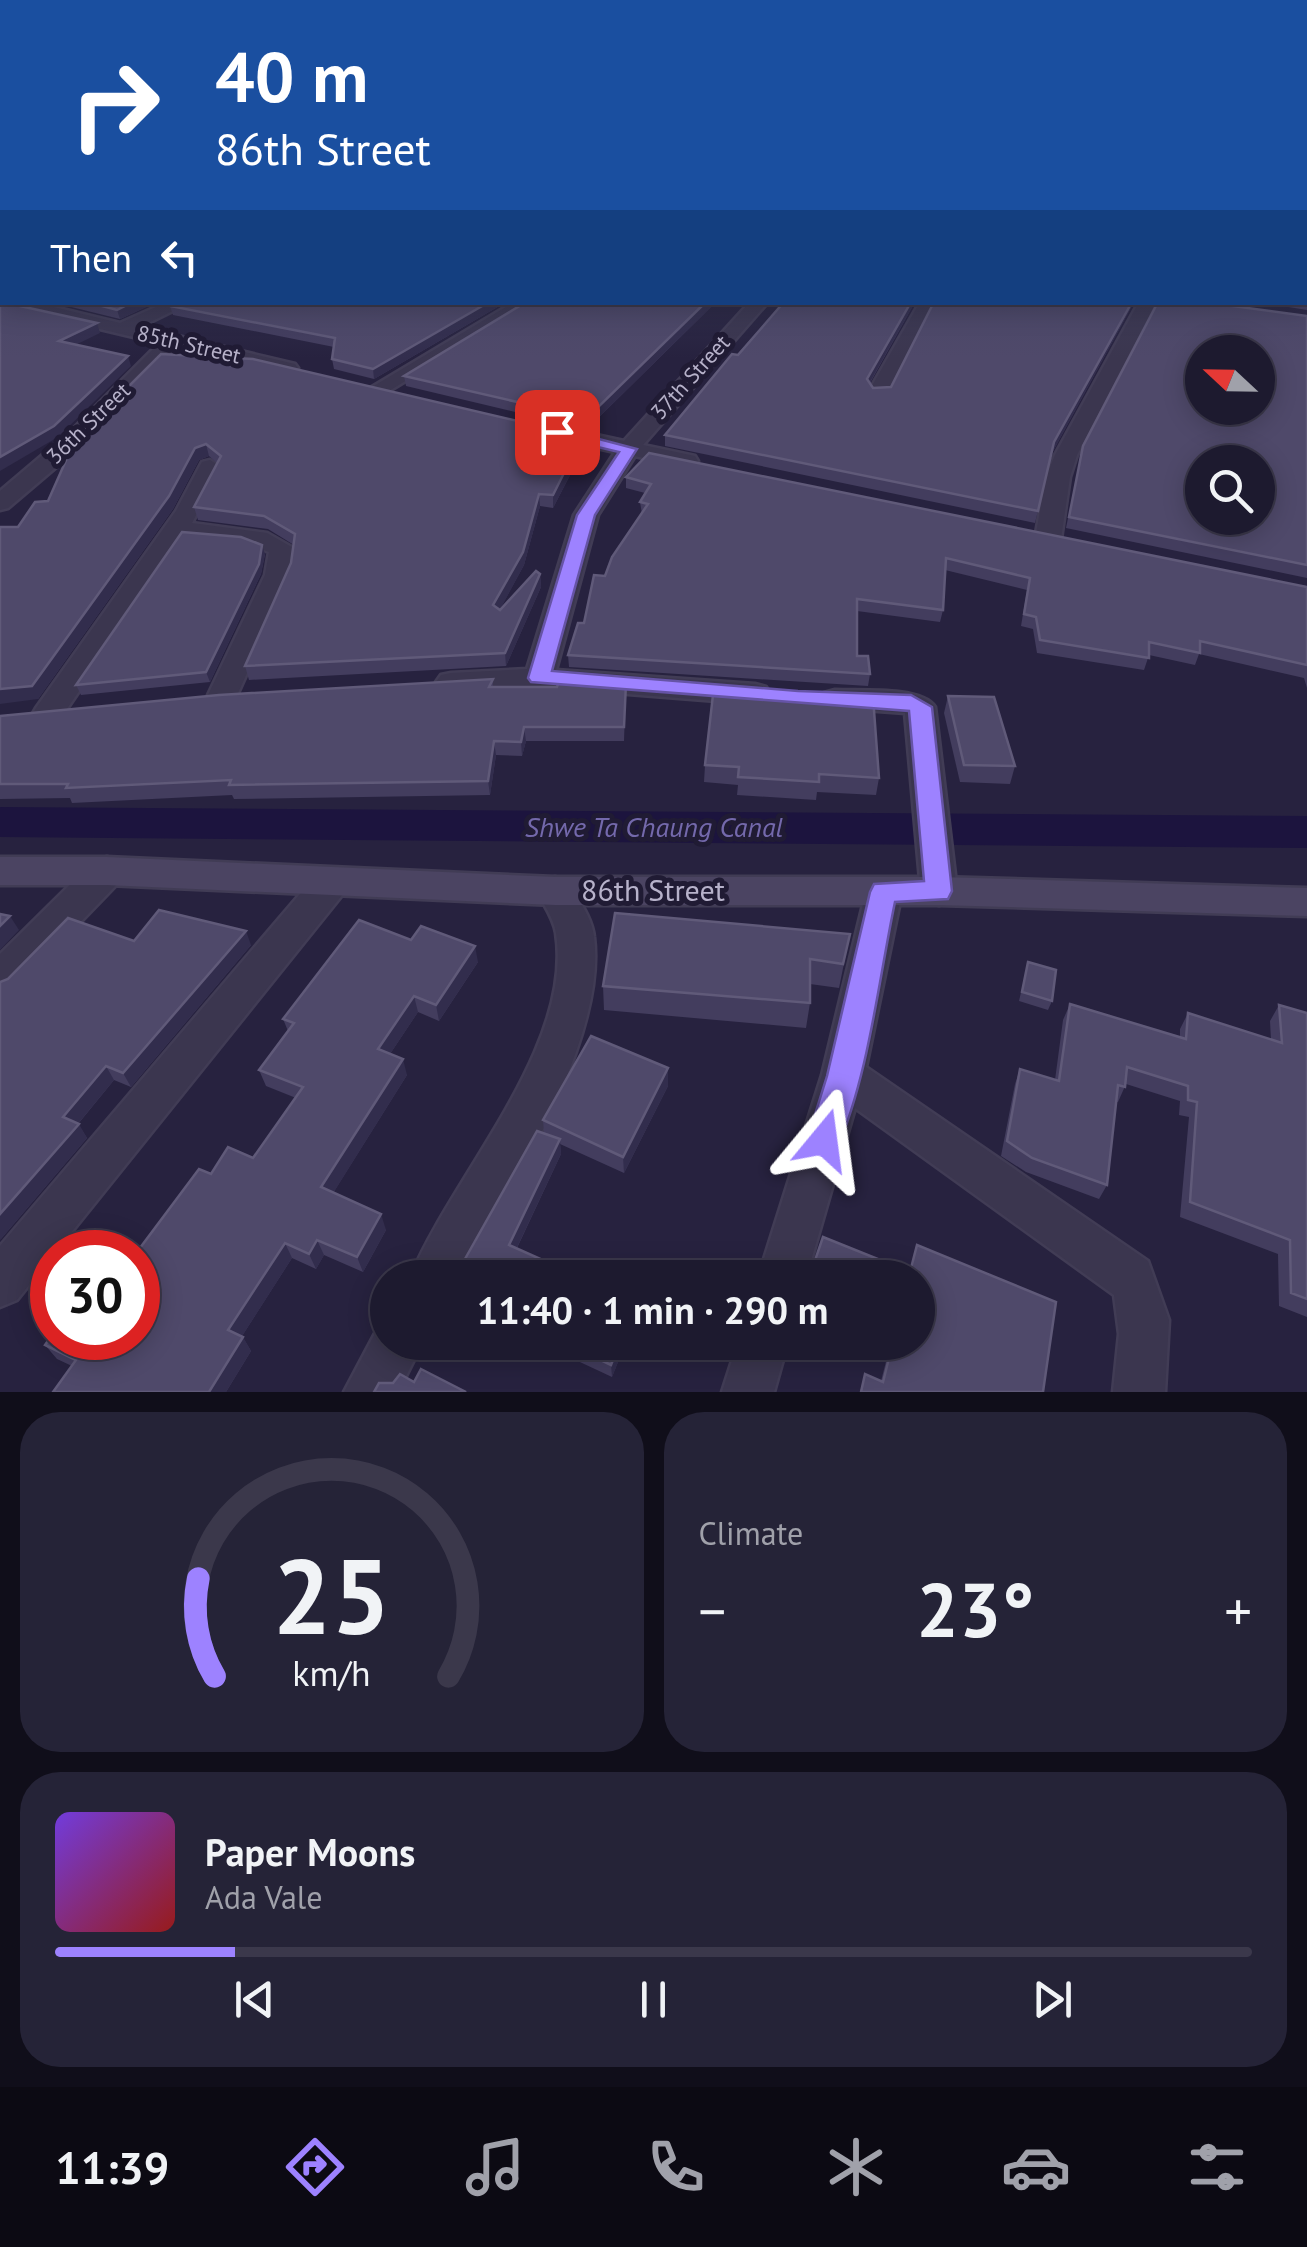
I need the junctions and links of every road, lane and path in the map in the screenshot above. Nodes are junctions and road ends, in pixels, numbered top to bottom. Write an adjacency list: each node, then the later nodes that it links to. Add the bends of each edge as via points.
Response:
1 (22, 305): 7 (street, 85th Street)
2 (177, 305): 7 (street)
3 (521, 305): 11 (street, via 368,388)
4 (757, 305): 13 (street, 37th Street)
5 (927, 305): 10 (street)
6 (1146, 305): 18 (street, via 1066,455)
7 (123, 328): 8 (street, 85th Street)
8 (173, 339): 9 (street, 85th Street); 16 (street, 36th Street, via 80,435)
9 (303, 372)
10 (879, 392)
11 (416, 400)
12 (513, 422): 13 (street)
13 (629, 449): 14 (street); 19 (street, 37th Street, via 586,515)
14 (703, 464)
15 (210, 467): 17 (street)
16 (0, 503)
17 (174, 530): 22 (street, via 282,549 278,575); 25 (street)
18 (1049, 539)
19 (539, 678): 20 (street); 29 (street, via 918,705)
20 (421, 684)
21 (263, 693): 22 (street)
22 (223, 695): 23 (street)
23 (191, 699)
24 (83, 712): 25 (street)
25 (47, 716): 26 (street)
26 (16, 717)
27 (0, 871): 28 (main road, 86th Street)
28 (108, 871): 30 (main road, 86th Street); 34 (street)
29 (937, 874): 32 (main road, 86th Street); 33 (main road, 86th Street)
30 (330, 884): 31 (main road, 86th Street); 38 (street)
31 (555, 891): 32 (main road, 86th Street); 36 (street, via 575,933 572,994 522,1121)
32 (884, 892): 35 (street)
33 (1307, 902)
34 (0, 979)
35 (843, 1076): 37 (street); 43 (street, via 1132,1278 1145,1328)
36 (444, 1260)
37 (787, 1260)
38 (0, 1283)
39 (388, 1360): 41 (street)
40 (758, 1360): 42 (street)
41 (370, 1392)
42 (748, 1392)
43 (1139, 1392)

